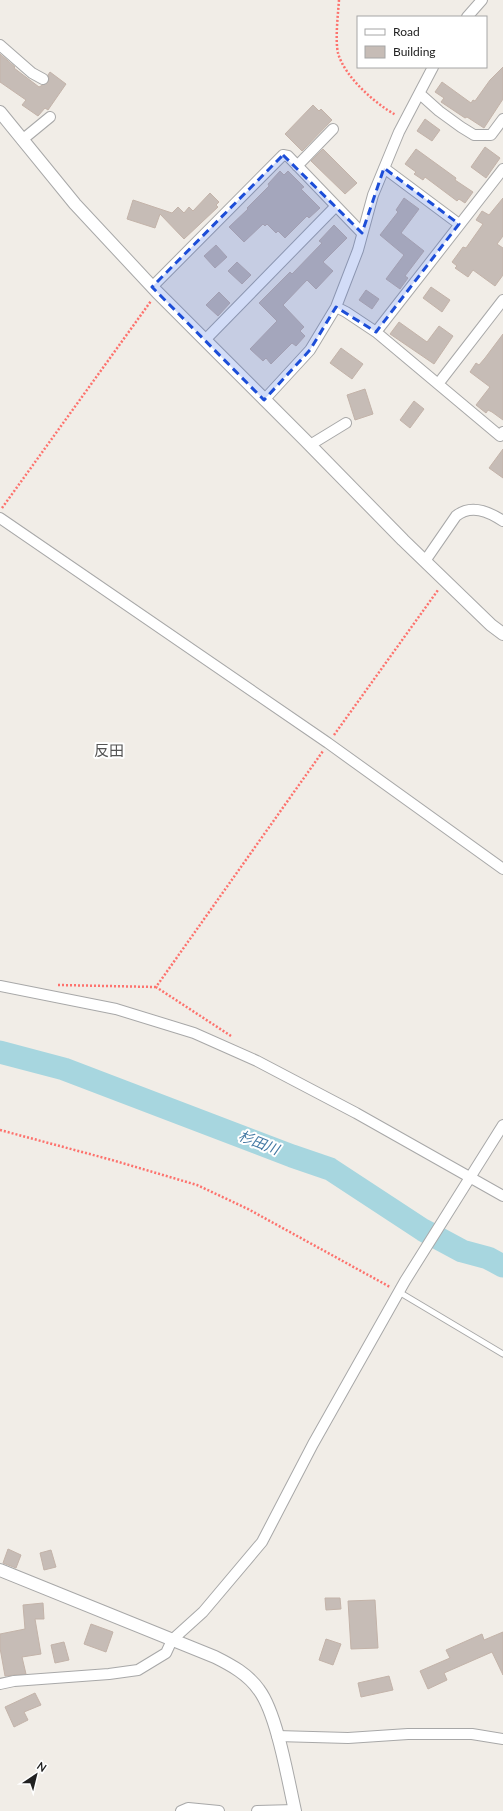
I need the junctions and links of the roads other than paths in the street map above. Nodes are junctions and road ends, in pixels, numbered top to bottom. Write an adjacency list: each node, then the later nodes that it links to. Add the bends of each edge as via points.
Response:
1 (482, 0): 2 (street)
2 (469, 16)
3 (0, 45): 5 (street, via 32,73)
4 (433, 68): 6 (street)
5 (43, 79)
6 (420, 94): 9 (street, via 438,111 474,135 491,135); 13 (street)
7 (0, 112): 11 (street)
8 (50, 117): 11 (street)
9 (503, 119)
10 (333, 129): 12 (street)
11 (22, 140): 18 (street, via 75,204)
12 (297, 166): 15 (street); 18 (street, via 288,156 283,155)
13 (384, 168): 16 (street); 17 (street)
14 (503, 170): 16 (street)
15 (335, 207): 17 (street); 22 (street)
16 (459, 224): 21 (street)
17 (362, 233): 20 (street)
18 (154, 289): 22 (street)
19 (503, 300): 23 (street)
20 (336, 307): 21 (street); 24 (street, via 310,350)
21 (376, 332): 23 (street)
22 (205, 340): 24 (street)
23 (438, 384): 26 (street, via 500,436)
24 (264, 400): 27 (street)
25 (346, 423): 27 (street)
26 (503, 432)
27 (310, 445): 30 (street)
28 (0, 518): 32 (street, via 328,743)
29 (503, 521): 30 (street, via 493,514 480,510 463,511 456,516)
30 (425, 561): 31 (street)
31 (503, 634)
32 (503, 869)
33 (0, 986): 35 (street, via 116,1009 194,1033 257,1061)
34 (503, 1125): 35 (street)
35 (472, 1178): 36 (street); 37 (street)
36 (503, 1196)
37 (399, 1292): 38 (lane); 40 (street, via 262,1542 202,1612)
38 (503, 1354)
39 (0, 1570): 40 (street)
40 (172, 1640): 41 (street, via 166,1653 138,1670); 42 (street, via 215,1656 238,1669 259,1690 269,1710)
41 (0, 1684)
42 (277, 1736): 43 (street, via 348,1738 408,1734 472,1734); 44 (street)
43 (503, 1739)
44 (295, 1810): 47 (street)
45 (180, 1811): 46 (street, via 188,1808)
46 (219, 1811)
47 (257, 1811)

